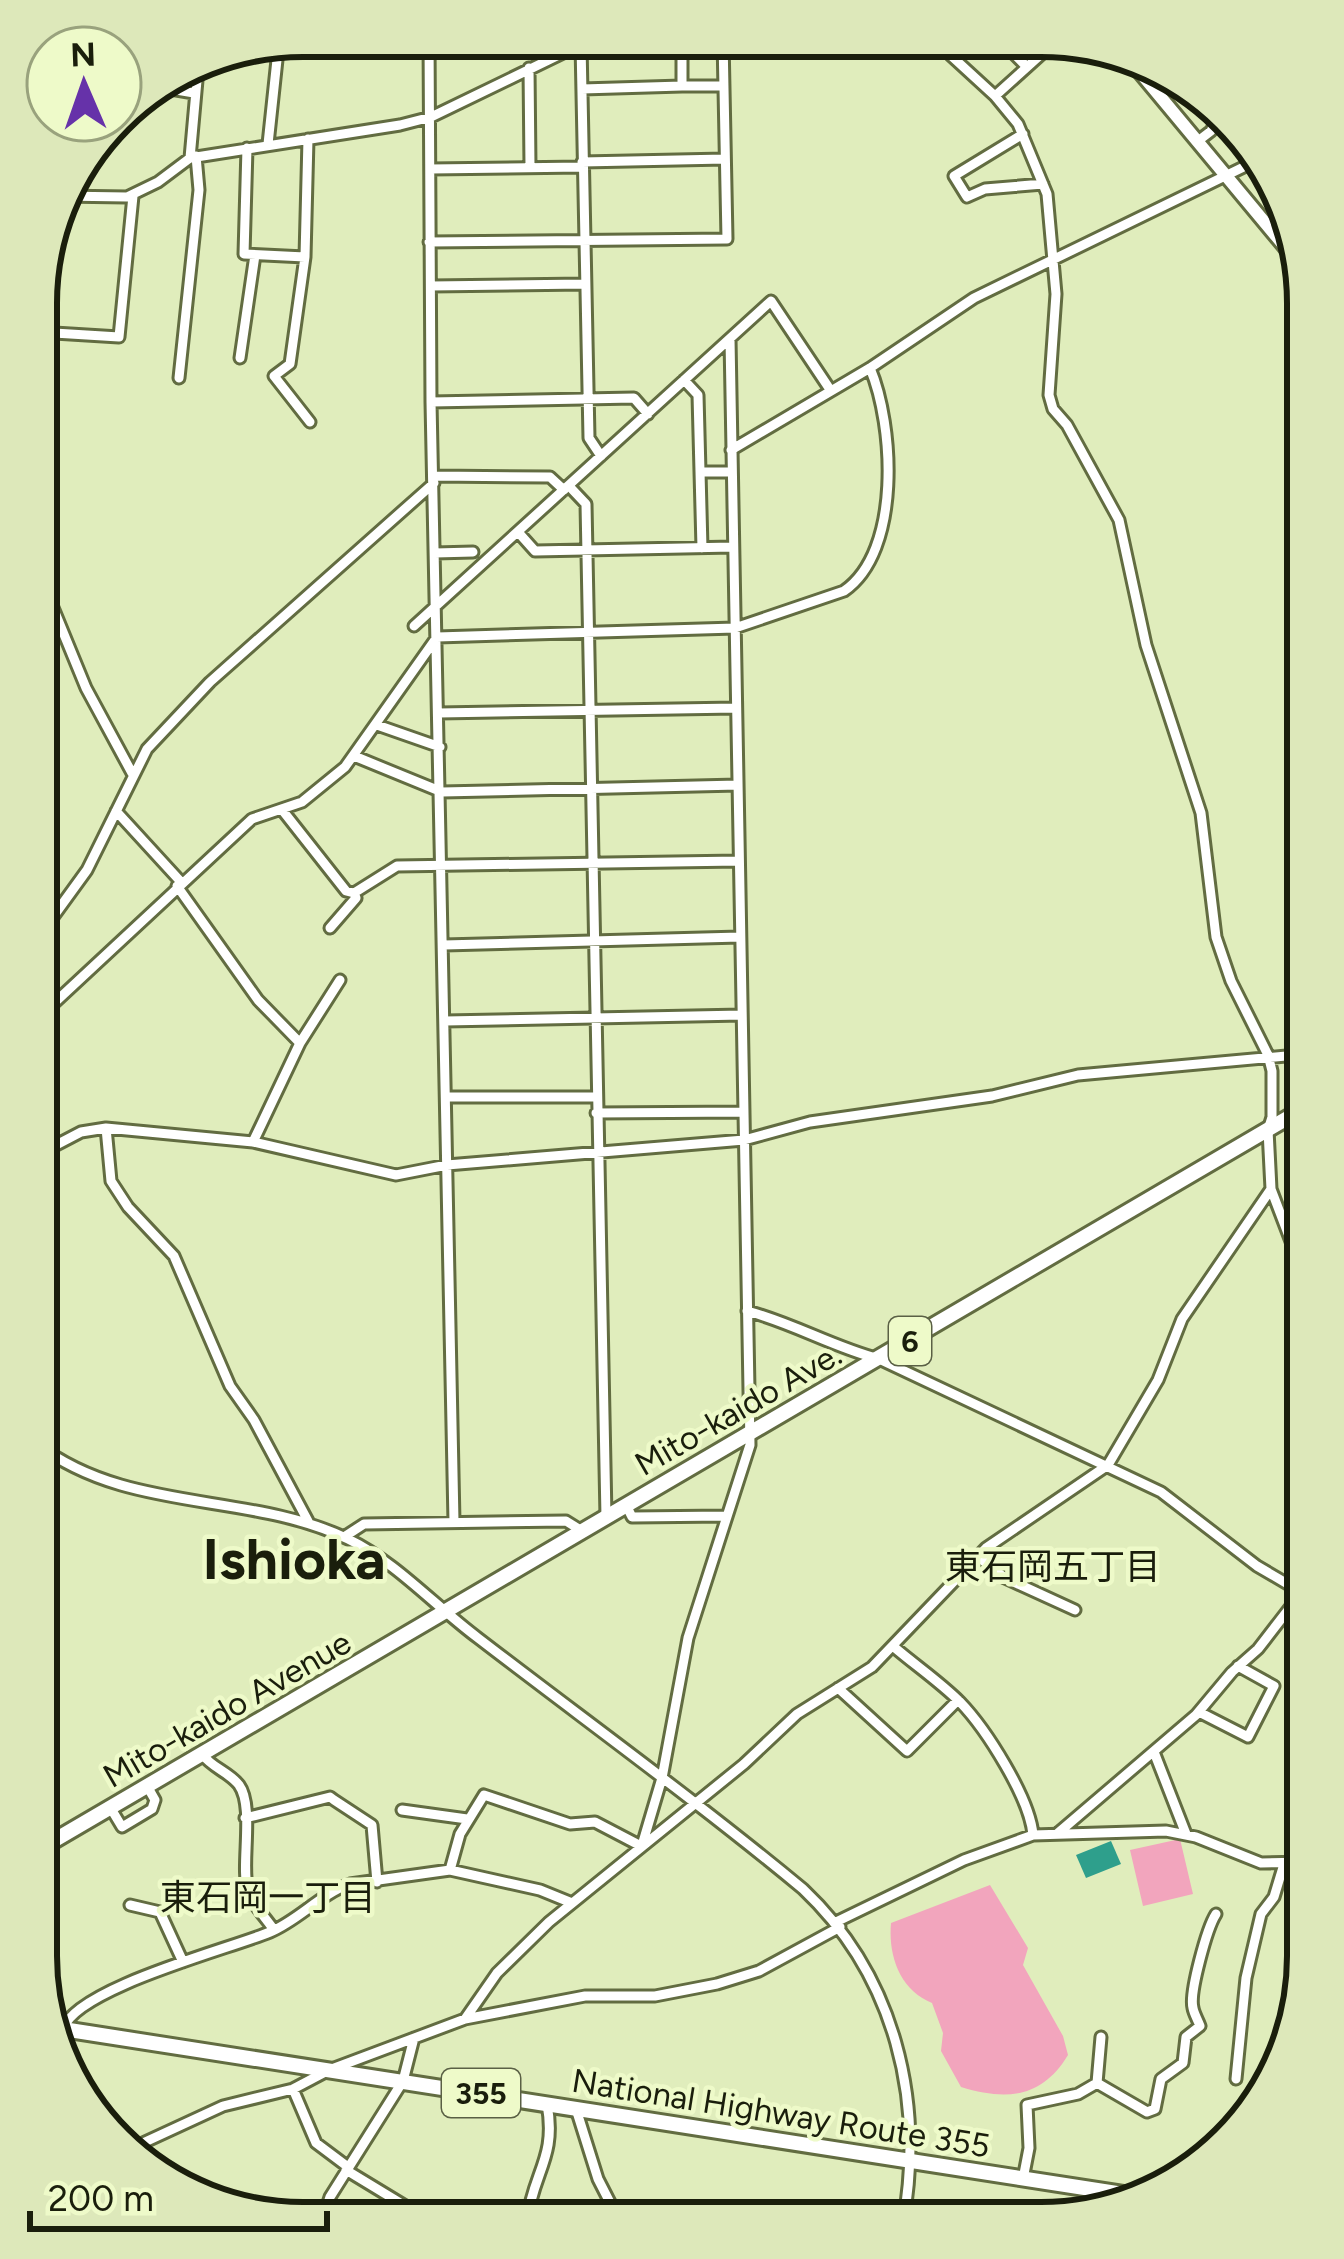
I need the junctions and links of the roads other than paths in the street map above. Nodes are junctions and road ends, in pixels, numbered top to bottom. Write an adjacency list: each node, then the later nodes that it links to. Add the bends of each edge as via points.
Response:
1 (682, 57): 14 (street)
2 (724, 57): 15 (street)
3 (954, 57): 19 (street)
4 (1017, 57): 10 (street)
5 (1038, 57): 19 (street)
6 (430, 58): 20 (street)
7 (551, 58): 11 (street)
8 (581, 58): 16 (street)
9 (277, 59): 25 (street)
10 (1025, 65)
11 (529, 68): 20 (street); 30 (street)
12 (195, 83): 18 (street)
13 (1149, 83): 24 (main road)
14 (682, 86): 15 (street); 16 (street)
15 (724, 86): 28 (street)
16 (582, 88): 29 (street)
17 (179, 90): 18 (street)
18 (194, 93): 27 (street)
19 (995, 96): 22 (street)
20 (431, 117): 23 (street); 32 (street)
21 (1213, 127): 24 (street)
22 (1023, 134): 34 (street); 34 (street, via 954,176 967,197)
23 (308, 139): 25 (street); 41 (street)
24 (1198, 141): 33 (main road)
25 (268, 144): 26 (street)
26 (247, 148): 27 (street); 40 (street, via 244,254)
27 (193, 157): 35 (street); 49 (street, via 199,190)
28 (725, 159): 29 (street); 38 (street, via 727,239)
29 (582, 164): 30 (street); 38 (street)
30 (530, 167): 32 (street)
31 (1245, 167): 33 (street)
32 (430, 169): 39 (street)
33 (1227, 177): 37 (main road); 42 (street)
34 (1043, 184): 42 (street)
35 (133, 196): 36 (street); 45 (street, via 119,337)
36 (81, 197)
37 (1279, 240)
38 (584, 241): 39 (street); 43 (street)
39 (429, 242): 44 (street)
40 (255, 255): 41 (street); 47 (street)
41 (304, 257): 55 (street, via 290,364 274,376)
42 (1052, 260): 48 (street, via 974,298); 102 (street, via 1049,395 1119,520 1146,645 1201,813 1216,937)
43 (584, 284): 44 (street); 52 (street)
44 (430, 286): 53 (street)
45 (57, 333)
46 (730, 339): 50 (street); 51 (street, via 772,301); 56 (street)
47 (240, 358)
48 (870, 368): 51 (street); 71 (street, via 885,410 886,512 866,569 844,591)
49 (179, 378)
50 (684, 380): 54 (street); 58 (street, via 698,395)
51 (831, 391): 56 (street)
52 (587, 399): 53 (street); 54 (street, via 634,398); 57 (street, via 589,438)
53 (431, 402): 60 (street)
54 (648, 414): 57 (street)
55 (310, 422)
56 (731, 450): 59 (street)
57 (601, 456): 61 (street)
58 (700, 472): 59 (street); 63 (street)
59 (732, 472): 64 (street)
60 (434, 480): 61 (street, via 550,477); 67 (street); 80 (street, via 210,682)
61 (566, 488): 62 (street); 65 (street, via 586,504)
62 (518, 532): 65 (street, via 535,551); 68 (street)
63 (702, 548): 64 (street); 65 (street)
64 (733, 548): 71 (street)
65 (588, 550): 72 (street)
66 (472, 552): 67 (street)
67 (435, 553): 68 (street)
68 (436, 607): 70 (street); 73 (street)
69 (57, 617): 80 (street)
70 (414, 626)
71 (735, 628): 72 (street); 74 (street)
72 (589, 630): 73 (street); 75 (street)
73 (437, 637): 76 (street); 77 (street)
74 (736, 708): 75 (street); 81 (street)
75 (591, 710): 76 (street); 82 (street)
76 (440, 713): 78 (street)
77 (377, 725): 78 (street); 79 (street)
78 (440, 747): 83 (street)
79 (353, 756): 83 (street); 84 (street)
80 (132, 773): 85 (street)
81 (738, 785): 82 (street); 86 (street)
82 (592, 788): 83 (street); 88 (street)
83 (442, 792): 87 (street)
84 (283, 811): 89 (street, via 252,819); 90 (street)
85 (116, 812): 89 (street); 91 (street)
86 (739, 861): 88 (street); 93 (street)
87 (443, 865): 88 (street); 90 (street, via 397,866); 95 (street)
88 (593, 866): 94 (street)
89 (179, 884): 97 (street); 101 (street, via 258,1000)
90 (354, 893): 92 (street)
91 (57, 910)
92 (330, 928)
93 (740, 937): 94 (street); 98 (street)
94 (595, 942): 95 (street); 99 (street)
95 (444, 945): 100 (street)
96 (340, 980): 101 (street)
97 (57, 1000)
98 (742, 1015): 99 (street); 106 (street)
99 (596, 1020): 100 (street); 105 (street)
100 (445, 1021): 104 (street)
101 (300, 1043): 112 (street)
102 (1268, 1055): 103 (street); 110 (street); 111 (street, via 1078,1075)
103 (1287, 1055)
104 (446, 1097): 105 (street); 115 (street)
105 (596, 1097): 107 (street)
106 (743, 1112): 107 (street); 111 (street)
107 (596, 1113): 114 (street)
108 (1287, 1119): 110 (highway, Mito-kaido Ave. / 6)
109 (106, 1128): 112 (street); 113 (street); 127 (street, via 111,1181 174,1256 230,1386)
110 (1268, 1130): 116 (street); 119 (highway, Mito-kaido Ave. / 6)
111 (744, 1140): 114 (street); 118 (street)
112 (254, 1142): 115 (street, via 396,1175)
113 (57, 1145)
114 (596, 1152): 115 (street); 125 (street)
115 (447, 1165): 126 (street)
116 (1271, 1189): 117 (street); 122 (street, via 1182,1319 1158,1381)
117 (1286, 1229)
118 (747, 1311): 119 (street); 120 (street)
119 (879, 1359): 120 (highway, Mito-kaido Ave. / 6); 122 (street)
120 (749, 1433): 123 (highway, Mito-kaido Ave. / 6); 124 (street)
121 (57, 1455): 127 (street, via 111,1484)
122 (1108, 1465): 130 (street); 131 (street, via 1161,1492)
123 (626, 1505): 124 (street, via 632,1517); 125 (highway, Mito-kaido Ave. / 6)
124 (726, 1516): 142 (street, via 688,1638)
125 (606, 1517): 128 (highway, Mito-kaido Ave. / 6)
126 (454, 1522): 128 (street, via 566,1521); 129 (street, via 364,1524)
127 (309, 1523): 129 (street)
128 (582, 1531): 133 (highway, Mito-kaido Ave. / 6)
129 (344, 1537): 133 (street)
130 (976, 1556): 132 (street); 135 (street)
131 (1286, 1583)
132 (1076, 1610)
133 (446, 1614): 141 (highway, Mito-kaido Avenue / 6); 142 (street)
134 (1286, 1616): 136 (street)
135 (893, 1646): 137 (street); 138 (street)
136 (1238, 1666): 139 (street); 139 (street, via 1274,1687 1248,1737)
137 (838, 1688): 138 (street, via 907,1751); 144 (street)
138 (958, 1700): 151 (street, via 1012,1775)
139 (1199, 1712): 140 (street)
140 (1154, 1752): 149 (street); 150 (street)
141 (202, 1754): 143 (highway, Mito-kaido Avenue / 6); 147 (street, via 238,1784)
142 (662, 1778): 144 (street); 153 (street)
143 (147, 1786): 145 (highway, Mito-kaido Avenue / 6); 145 (street, via 152,1809 122,1827)
144 (693, 1803): 153 (street); 160 (street)
145 (110, 1807): 152 (highway, Mito-kaido Avenue / 6)
146 (402, 1810): 148 (street)
147 (245, 1818): 156 (street, via 329,1797 372,1825); 161 (street, via 246,1886)
148 (467, 1819): 153 (street, via 484,1795 493,1795 570,1824 595,1822); 155 (street)
149 (1058, 1834): 150 (street); 151 (street)
150 (1186, 1834): 154 (street, via 1249,1860)
151 (1033, 1835): 160 (street)
152 (57, 1838)
153 (641, 1844): 157 (street)
154 (1284, 1864): 169 (street, via 1261,1914 1246,1978)
155 (450, 1870): 156 (street); 157 (street)
156 (376, 1882): 161 (street, via 335,1889)
157 (572, 1903): 164 (street, via 497,1973)
158 (130, 1905): 162 (street, via 160,1912)
159 (1216, 1914): 171 (street, via 1192,1997 1199,2026 1186,2037 1183,2063 1161,2079 1155,2109)
160 (838, 1924): 164 (street, via 759,1971 717,1984 531,2003); 176 (street, via 872,1976 896,2043)
161 (274, 1930): 162 (street)
162 (183, 1962): 163 (street, via 94,1998)
163 (66, 2020)
164 (465, 2020): 167 (street)
165 (69, 2030): 168 (highway, National Highway Route 355 / 355)
166 (1101, 2037): 171 (street)
167 (414, 2038): 168 (street); 170 (street)
168 (329, 2070): 170 (highway, National Highway Route 355 / 355); 172 (street)
169 (1236, 2079)
170 (403, 2081): 173 (highway, National Highway Route 355 / 355); 177 (street)
171 (1096, 2083): 178 (street, via 1027,2105)
172 (293, 2089): 175 (street, via 223,2106); 177 (street, via 316,2143)
173 (547, 2104): 174 (highway, National Highway Route 355 / 355); 182 (street, via 550,2146)
174 (576, 2109): 176 (highway, National Highway Route 355 / 355); 183 (street)
175 (144, 2143)
176 (912, 2161): 178 (highway, National Highway Route 355 / 355); 184 (street)
177 (347, 2169): 180 (street); 181 (street)
178 (1023, 2179): 179 (highway, National Highway Route 355 / 355)
179 (1095, 2196)
180 (328, 2202)
181 (400, 2202)
182 (530, 2202)
183 (610, 2202)
184 (906, 2202)

